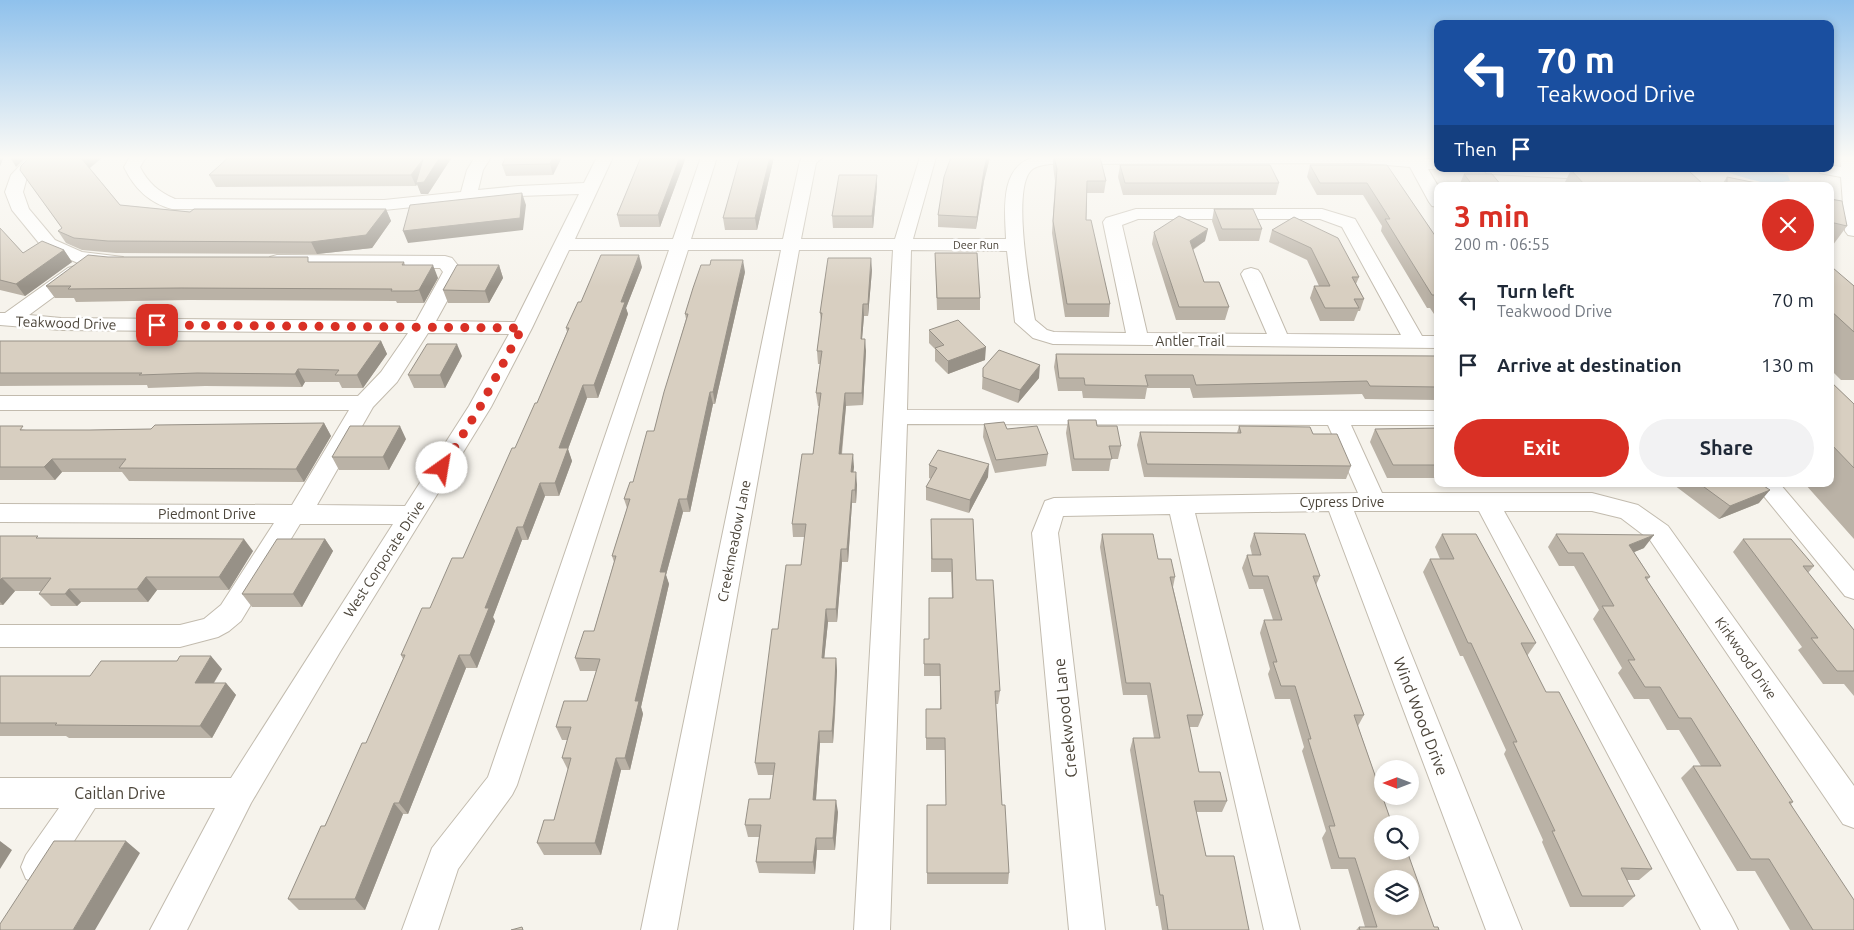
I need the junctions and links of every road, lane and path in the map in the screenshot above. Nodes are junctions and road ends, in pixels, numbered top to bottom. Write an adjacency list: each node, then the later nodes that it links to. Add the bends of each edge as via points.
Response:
1 (17, 200): 16 (street, via 48,244 78,257)
2 (164, 200): 3 (street, via 172,204 384,205)
3 (427, 200)
4 (584, 200): 11 (street, West Corporate Drive)
5 (695, 200): 12 (street)
6 (800, 200): 13 (street, Creekmeadow Lane)
7 (915, 200): 14 (street)
8 (1016, 200): 15 (street, Deer Run)
9 (1850, 200): 10 (street)
10 (1850, 227)
11 (562, 244): 12 (street, Deer Run); 22 (street, West Corporate Drive)
12 (680, 245): 13 (street, Deer Run); 50 (street, via 501,785 444,860)
13 (791, 245): 14 (street, Deer Run); 51 (street, Creekmeadow Lane)
14 (902, 245): 15 (street, Deer Run); 29 (street)
15 (1015, 245): 23 (street, Antler Trail, via 1025,322 1032,329 1053,338)
16 (93, 258): 17 (street); 20 (street)
17 (135, 261)
18 (259, 261): 21 (street, via 445,262 453,272)
19 (1251, 274): 24 (street)
20 (4, 320): 21 (street, Teakwood Drive, via 61,324)
21 (424, 326): 22 (street, Teakwood Drive); 28 (street, via 389,377)
22 (522, 328): 41 (street, West Corporate Drive, via 480,407)
23 (1138, 340): 24 (street, Antler Trail); 25 (street, via 1112,222 1136,214 1322,214 1349,223)
24 (1280, 341): 25 (street, Antler Trail)
25 (1415, 342): 26 (street, Antler Trail)
26 (1434, 342)
27 (0, 403): 28 (street)
28 (364, 403): 40 (street)
29 (896, 417): 30 (street); 52 (street)
30 (1337, 418): 31 (street); 34 (street)
31 (1434, 418)
32 (1769, 487): 42 (street)
33 (1338, 502): 34 (street, Cypress Drive); 36 (street, Cypress Drive); 55 (street, Wind Wood Drive)
34 (1374, 502): 35 (street, Cypress Drive)
35 (1487, 502): 38 (street, Cypress Drive, via 1592,502); 56 (street)
36 (1180, 504): 37 (street, Cypress Drive); 54 (street)
37 (1054, 506): 53 (street, Creekwood Lane, via 1045,533)
38 (1629, 511): 47 (street, Kirkwood Drive, via 1659,533)
39 (0, 513): 40 (street, Piedmont Drive)
40 (297, 514): 41 (street, Piedmont Drive); 43 (street, via 231,613 209,630 180,636)
41 (413, 515): 46 (street, West Corporate Drive)
42 (1854, 589)
43 (0, 636)
44 (0, 793): 45 (street, Caitlan Drive)
45 (87, 793): 46 (street, Caitlan Drive); 48 (street)
46 (240, 793): 49 (street, West Corporate Drive)
47 (1854, 813)
48 (22, 892)
49 (168, 930)
50 (420, 930)
51 (659, 930)
52 (872, 930)
53 (1087, 930)
54 (1282, 930)
55 (1504, 930)
56 (1720, 930)

